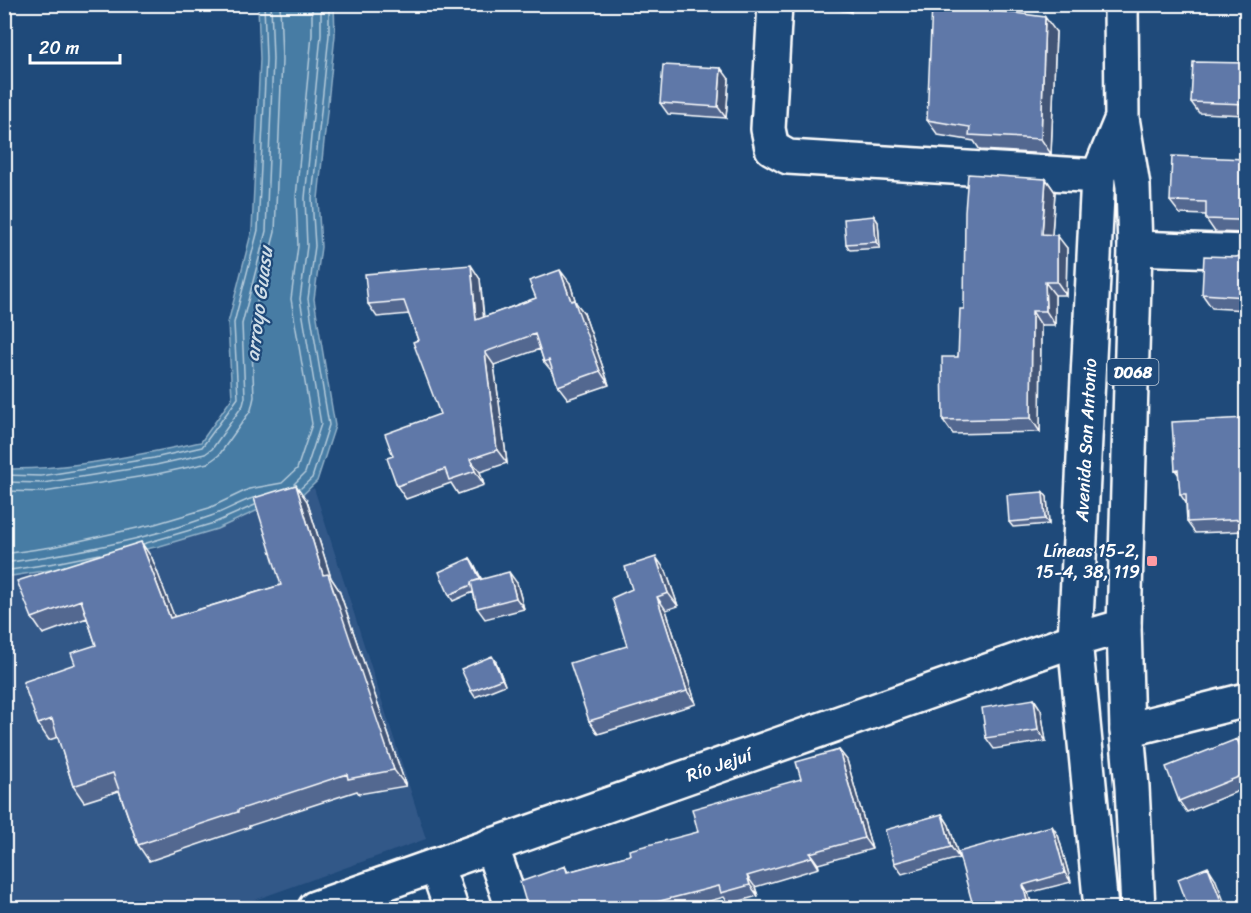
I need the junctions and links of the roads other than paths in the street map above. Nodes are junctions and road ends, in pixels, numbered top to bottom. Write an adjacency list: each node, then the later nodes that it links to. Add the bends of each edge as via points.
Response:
1 (775, 4): 4 (main road, via 768,129 772,148 788,157)
2 (1121, 4): 3 (main road, Avenida San Antonio / D068)
3 (1122, 118): 4 (main road, Avenida San Antonio / D068); 5 (main road, Avenida San Antonio / D068, via 1133,186)
4 (1098, 176): 8 (main road, Avenida San Antonio / D068)
5 (1135, 248): 6 (main road); 7 (main road, Avenida San Antonio / D068)
6 (1246, 252)
7 (1124, 626): 8 (main road, Río Jejuí); 10 (main road, Avenida San Antonio / D068)
8 (1075, 640): 11 (main road, Río Jejuí); 16 (main road, Avenida San Antonio / D068)
9 (1246, 700): 10 (main road)
10 (1127, 730): 17 (main road, Avenida San Antonio / D068)
11 (491, 845): 12 (main road, Río Jejuí); 15 (main road)
12 (436, 865): 13 (main road, Río Jejuí); 14 (main road)
13 (315, 909)
14 (451, 909)
15 (513, 909)
16 (1101, 909)
17 (1138, 909)

